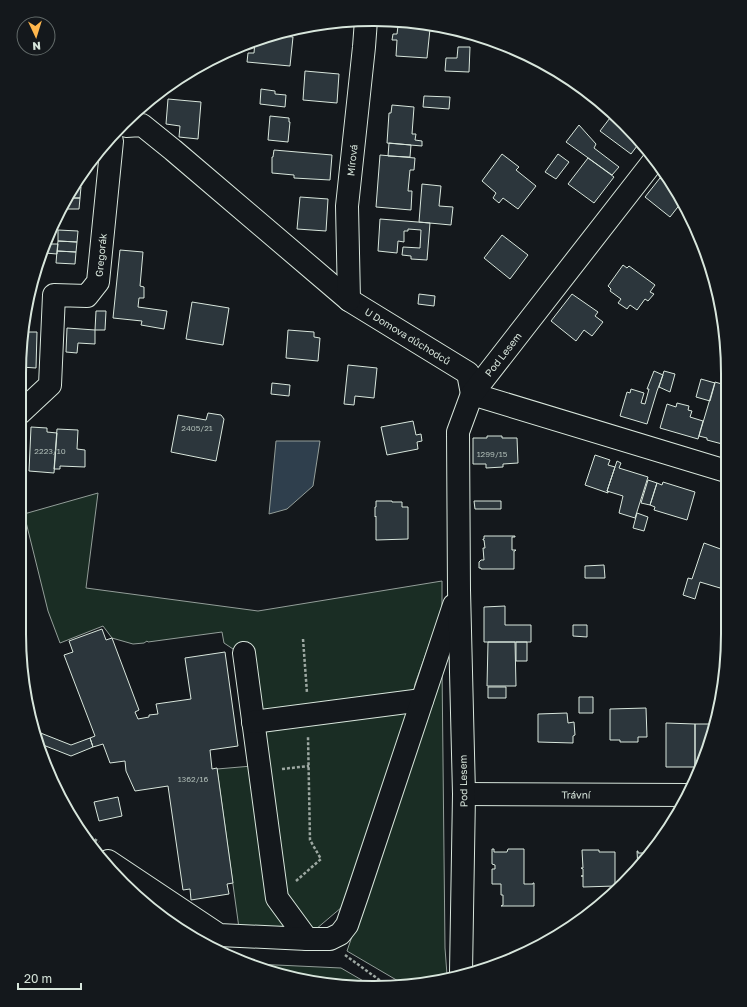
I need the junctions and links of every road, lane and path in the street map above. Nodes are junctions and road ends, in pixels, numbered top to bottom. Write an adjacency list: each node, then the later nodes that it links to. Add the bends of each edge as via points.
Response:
1 (366, 26): 5 (street, Mírová, via 347,206)
2 (137, 120): 5 (street, U Domova důchodců)
3 (112, 144): 7 (street, Gregorák, via 98,282 88,296 54,295 50,385)
4 (651, 164): 6 (street, Pod Lesem)
5 (349, 300): 6 (street, U Domova důchodců, via 468,373)
6 (472, 394): 8 (street); 9 (street, Pod Lesem, via 458,432)
7 (26, 407)
8 (721, 469)
9 (459, 590): 12 (street, Pod Lesem); 17 (street, Pod Lesem)
10 (303, 639): 13 (path)
11 (244, 654): 14 (street)
12 (422, 700): 13 (street); 22 (street, Pod Lesem, via 347,925 340,934)
13 (308, 715): 14 (street); 15 (path)
14 (253, 722): 16 (street)
15 (309, 766): 16 (path); 19 (path, via 310,840)
16 (260, 772): 21 (street, via 278,898)
17 (464, 794): 18 (street, Trávní); 23 (street, Pod Lesem)
18 (681, 795)
19 (321, 859)
20 (115, 866): 21 (street, via 218,935)
21 (307, 939): 22 (street)
22 (330, 939): 24 (path, via 342,953)
23 (461, 969)
24 (380, 981)

